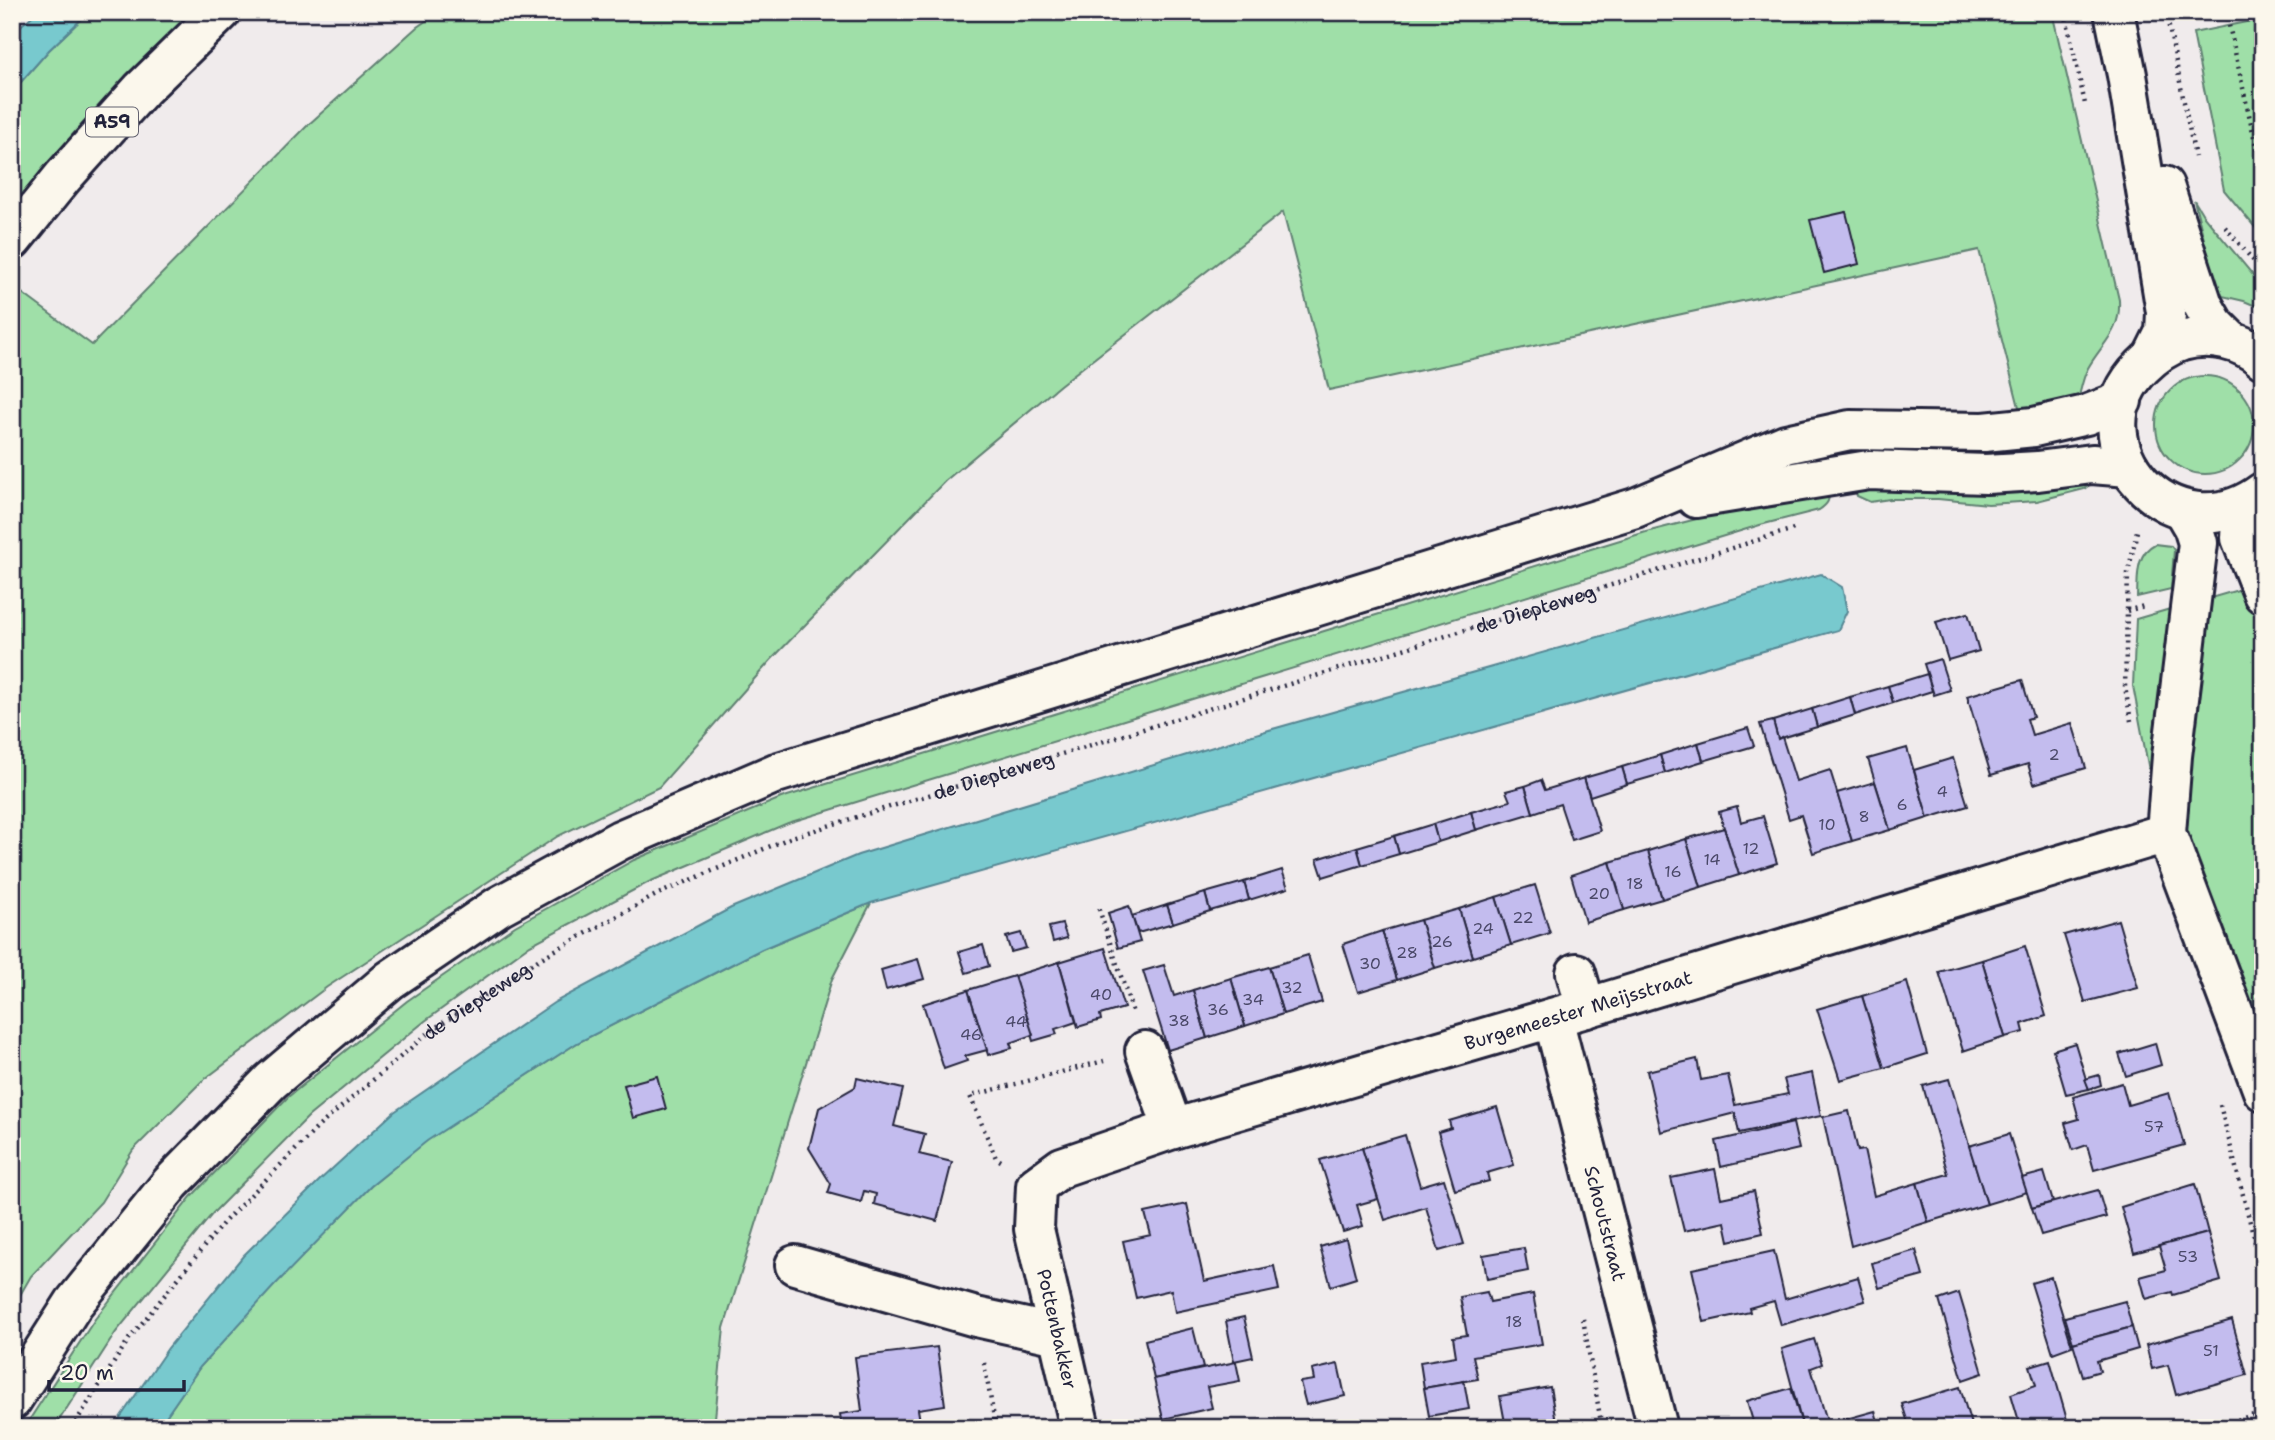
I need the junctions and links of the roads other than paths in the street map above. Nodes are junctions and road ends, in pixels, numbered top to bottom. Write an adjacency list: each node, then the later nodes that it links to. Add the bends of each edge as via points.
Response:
1 (221, 12): 4 (main road, A59, via 142,89)
2 (2114, 12): 3 (main road)
3 (2127, 75): 5 (main road, via 2203,305 2214,324); 6 (main road, via 2166,312 2165,332)
4 (12, 240)
5 (2247, 350): 6 (main road, via 2210,338 2190,339)
6 (2153, 356): 7 (main road, via 2133,376)
7 (2122, 401): 8 (main road, via 2118,424); 10 (main road, via 2034,427 1984,432 1850,430 1786,444)
8 (2129, 467): 10 (main road, via 2092,464 1986,474 1869,470); 11 (main road, via 2143,486)
9 (2256, 497): 11 (main road, via 2228,510); 12 (main road, via 2242,519 2241,538)
10 (1635, 508): 21 (main road, via 776,773 620,839 499,906 390,980 271,1081 163,1193 74,1303)
11 (2183, 510): 13 (main road, via 2198,543)
12 (2263, 594)
13 (2166, 833): 14 (main road, Burgemeester Meijsstraat); 16 (main road)
14 (1571, 1000): 17 (main road, Burgemeester Meijsstraat); 23 (main road, Schoutstraat)
15 (1145, 1051): 17 (main road)
16 (2263, 1091)
17 (1173, 1129): 18 (main road, Burgemeester Meijsstraat, via 1062,1167 1036,1186)
18 (1034, 1229): 20 (main road, Pottenbakker)
19 (795, 1265): 20 (main road, via 976,1317)
20 (1058, 1335): 22 (main road, Pottenbakker)
21 (12, 1400)
22 (1080, 1428)
23 (1658, 1428)

